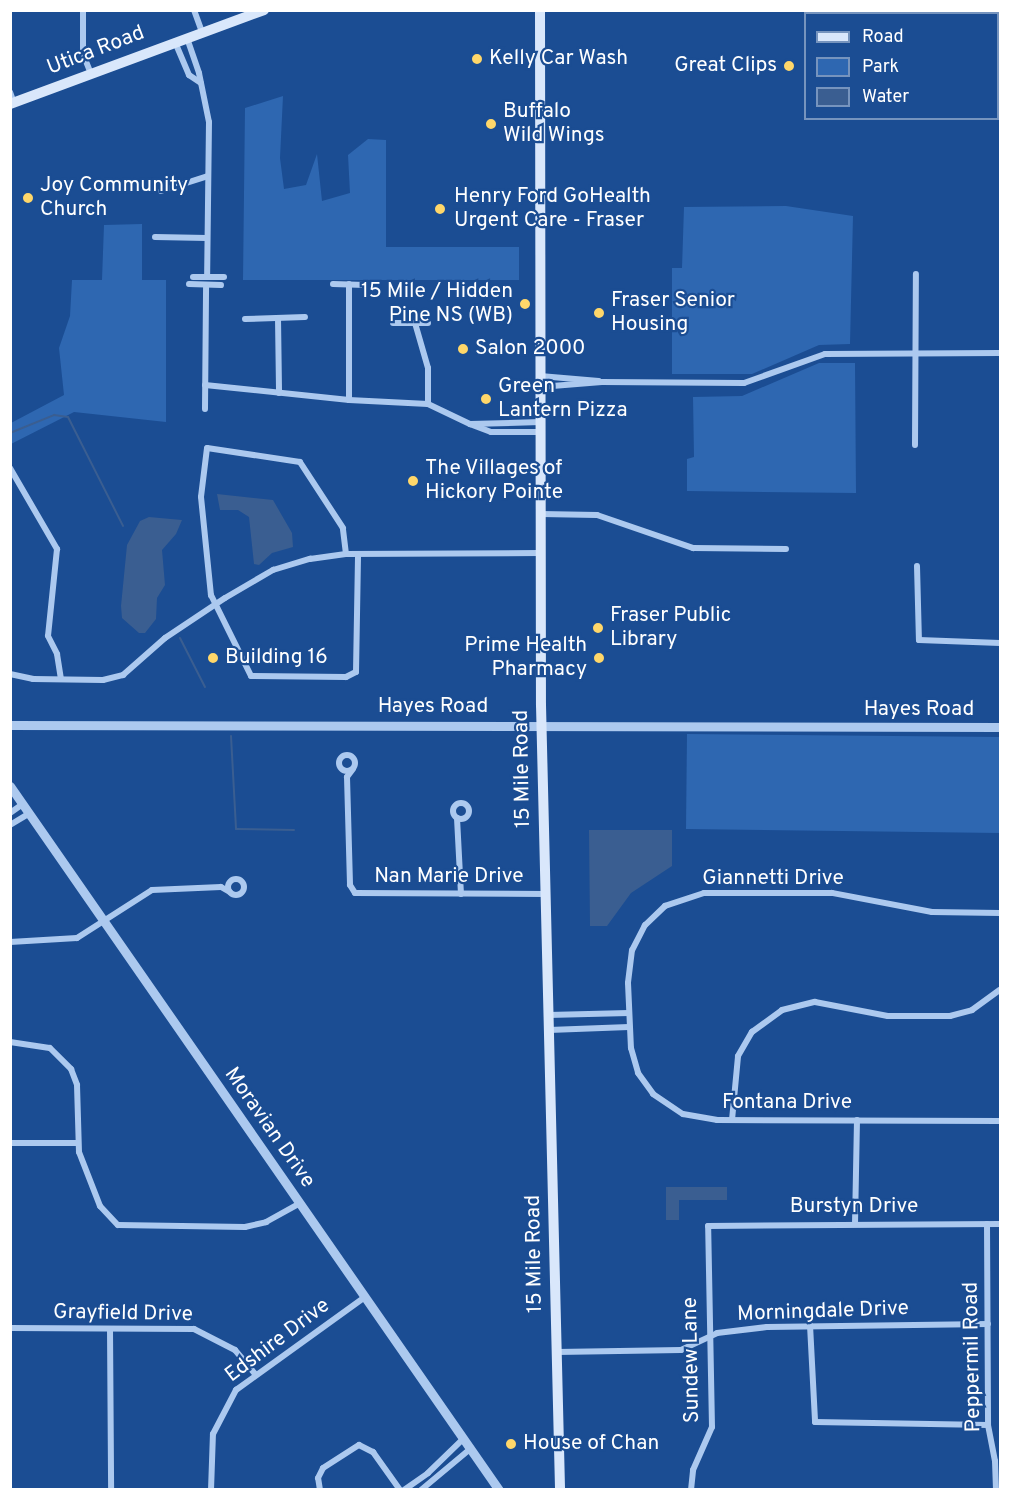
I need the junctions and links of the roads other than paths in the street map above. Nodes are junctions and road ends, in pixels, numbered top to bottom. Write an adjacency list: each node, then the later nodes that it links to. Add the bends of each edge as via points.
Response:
1 (83, 10): 8 (street, via 83,54)
2 (194, 10): 5 (street)
3 (264, 10): 5 (main road, Utica Road)
4 (540, 10): 32 (main road, 15 Mile Road)
5 (202, 32): 6 (main road, Utica Road)
6 (187, 38): 7 (main road, Utica Road); 9 (street)
7 (175, 42): 8 (main road, Utica Road); 9 (street, via 189,75)
8 (91, 74): 10 (main road, Utica Road)
9 (201, 83): 11 (street, via 209,122)
10 (12, 100)
11 (208, 176): 12 (street); 14 (street)
12 (161, 191)
13 (155, 237): 14 (street)
14 (207, 238): 18 (street)
15 (916, 274): 30 (street)
16 (193, 277): 18 (street)
17 (224, 277): 18 (street)
18 (207, 281): 19 (street); 22 (street); 34 (street)
19 (189, 284)
20 (333, 284): 21 (street)
21 (350, 284): 23 (street); 36 (street)
22 (221, 285)
23 (364, 285)
24 (305, 317): 25 (street)
25 (278, 318): 26 (street); 35 (street)
26 (245, 319)
27 (393, 323): 28 (street)
28 (415, 323): 29 (street); 37 (street, via 428,368)
29 (428, 323)
30 (916, 352): 31 (street); 33 (street, via 817,355 744,383); 41 (street)
31 (1000, 352)
32 (540, 382): 33 (street); 33 (street); 40 (main road, 15 Mile Road)
33 (602, 382)
34 (205, 385): 35 (street); 38 (street)
35 (279, 393): 36 (street)
36 (349, 400): 37 (street)
37 (428, 404): 39 (street)
38 (205, 409)
39 (470, 424): 40 (street); 40 (street, via 491,432)
40 (541, 427): 43 (main road, 15 Mile Road)
41 (915, 445)
42 (10, 468): 52 (street, via 57,549 48,636 57,654)
43 (541, 514): 44 (street, via 597,515 693,548); 45 (main road, 15 Mile Road)
44 (786, 549)
45 (540, 553): 47 (street); 53 (main road, 15 Mile Road)
46 (346, 554): 47 (street); 49 (street, via 273,570); 49 (street, via 344,528 300,462 207,448 201,497 211,594)
47 (358, 555): 49 (street, via 357,665 350,676 251,676)
48 (917, 566): 50 (street, via 919,640)
49 (216, 606): 52 (street, via 165,638 123,675 103,680)
50 (1000, 643)
51 (10, 674): 52 (street, via 25,679)
52 (61, 678)
53 (542, 724): 54 (street, Hayes Road); 55 (street, Hayes Road); 71 (main road, 15 Mile Road)
54 (10, 725)
55 (1000, 728)
56 (352, 769): 57 (street); 57 (street, via 354,759 345,755 339,763); 58 (street)
57 (343, 770): 58 (street)
58 (347, 777): 70 (street, Nan Marie Drive, via 352,891)
59 (10, 786): 60 (street, Moravian Drive)
60 (23, 804): 61 (street); 62 (street, Moravian Drive)
61 (10, 813)
62 (30, 813): 65 (street); 73 (street, Moravian Drive)
63 (457, 818): 64 (street); 64 (street, via 454,808 462,803 470,810); 66 (street)
64 (465, 819): 66 (street)
65 (10, 825)
66 (460, 825): 70 (street)
67 (230, 882): 68 (street); 69 (street); 69 (street, via 239,879 244,886 239,894)
68 (221, 887): 69 (street); 73 (street, via 152,890)
69 (230, 892)
70 (461, 894): 71 (street, Nan Marie Drive)
71 (546, 894): 77 (main road, 15 Mile Road)
72 (1000, 913): 76 (street, Giannetti Drive, via 932,912 832,893 704,893 679,899 653,916 632,950)
73 (104, 922): 74 (street, via 70,940); 86 (street, Moravian Drive)
74 (10, 942)
75 (1000, 990): 81 (street, via 972,1010 950,1016 888,1016 815,1002 782,1010 752,1032 738,1056)
76 (629, 1013): 77 (street); 78 (street, Fontana Drive)
77 (548, 1015): 79 (main road, 15 Mile Road)
78 (629, 1028): 79 (street); 81 (street, Fontana Drive, via 638,1073 660,1101 693,1117)
79 (549, 1030): 97 (main road, 15 Mile Road)
80 (10, 1042): 85 (street, via 40,1044 68,1062 76,1085)
81 (732, 1120): 82 (street, Fontana Drive)
82 (857, 1120): 83 (street, Fontana Drive); 87 (street)
83 (1000, 1121)
84 (10, 1143): 85 (street)
85 (77, 1143): 86 (street, via 100,1206 118,1225 245,1227 266,1222)
86 (300, 1203): 91 (street, Moravian Drive)
87 (855, 1224): 88 (street, Burstyn Drive); 90 (street, Burstyn Drive)
88 (987, 1224): 89 (street, Burstyn Drive); 92 (street, Peppermil Road)
89 (1000, 1224)
90 (708, 1226): 96 (street, Sundew Lane)
91 (365, 1297): 98 (street, Edshire Drive); 100 (street, Moravian Drive)
92 (988, 1324): 93 (street, Morningdale Drive); 99 (street, Peppermil Road)
93 (810, 1325): 96 (street, Morningdale Drive, via 736,1330); 99 (street, via 814,1422)
94 (10, 1328): 95 (street, Grayfield Drive)
95 (110, 1329): 98 (street, Grayfield Drive, via 202,1331 235,1350); 102 (street)
96 (708, 1338): 97 (street, Morningdale Drive, via 693,1347 668,1352); 109 (street, Sundew Lane, via 712,1427 693,1470)
97 (557, 1352): 108 (main road, 15 Mile Road)
98 (255, 1374): 103 (street, Edshire Drive, via 236,1390 219,1417 213,1434)
99 (988, 1425): 110 (street, Peppermil Road)
100 (463, 1439): 101 (street, Moravian Drive); 105 (street, via 428,1473)
101 (470, 1449): 106 (street); 107 (street, Moravian Drive)
102 (111, 1490)
103 (211, 1490)
104 (320, 1490): 105 (street, via 318,1478 323,1468 359,1445 373,1452)
105 (402, 1490)
106 (421, 1490)
107 (499, 1490)
108 (560, 1490)
109 (691, 1490)
110 (996, 1490)

